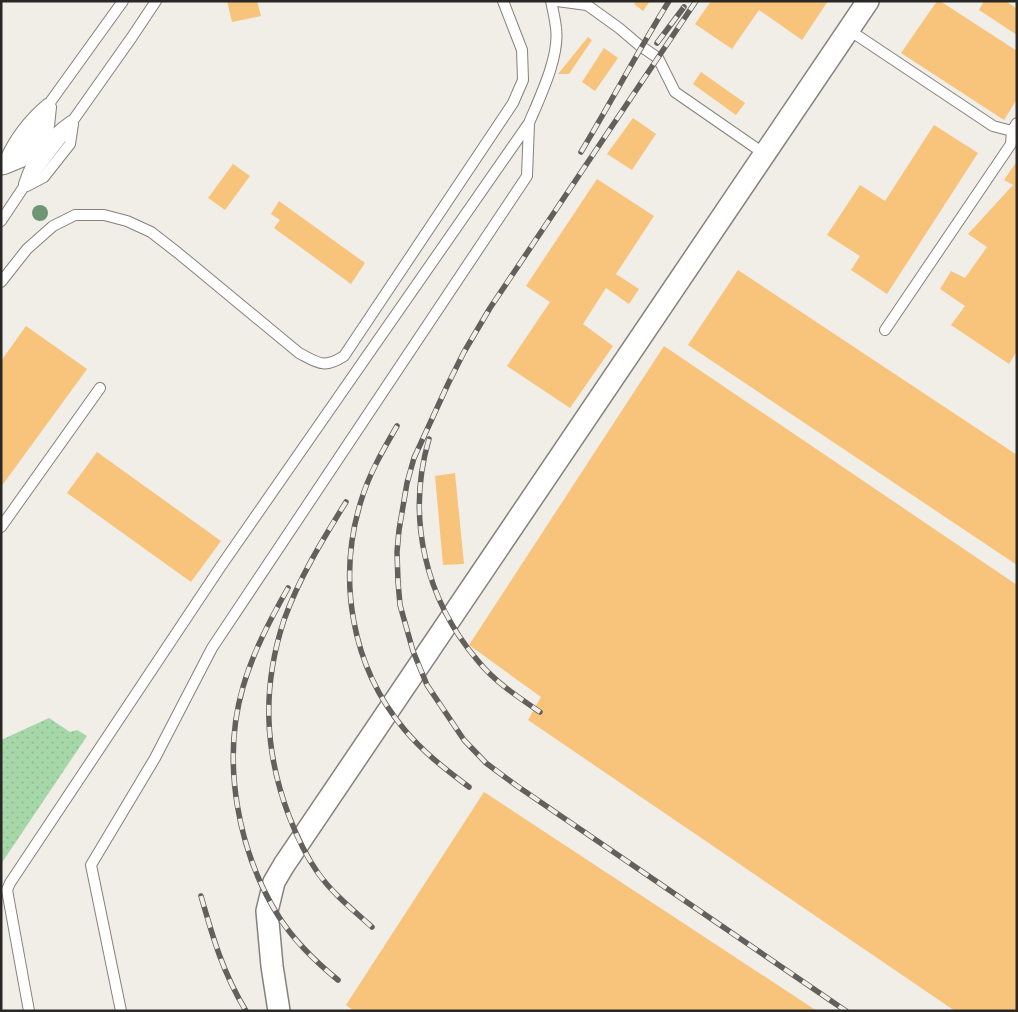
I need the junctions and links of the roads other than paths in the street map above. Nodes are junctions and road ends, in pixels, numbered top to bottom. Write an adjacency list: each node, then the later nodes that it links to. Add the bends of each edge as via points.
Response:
1 (123, 1): 12 (lane, via 15,156)
2 (156, 1): 8 (lane)
3 (503, 1): 16 (lane, via 522,50 523,80 513,103 344,356 332,364 316,362 299,353 151,232 104,215 75,215 53,226 27,249)
4 (551, 1): 9 (lane, via 557,30 554,56)
5 (556, 1): 11 (lane, via 587,5 619,28 658,58 675,92)
6 (868, 1): 7 (street)
7 (849, 30): 10 (lane, via 993,126); 11 (street)
8 (74, 118): 13 (lane, via 56,131 42,150 30,167); 13 (lane, via 70,144 44,177)
9 (529, 123): 20 (lane, via 221,566 10,883 7,890); 21 (lane, via 527,176 212,648 155,758 91,865)
10 (1014, 127): 17 (lane, via 1011,144)
11 (766, 154): 22 (street, via 274,882 267,911)
12 (1, 169)
13 (23, 188): 14 (lane)
14 (4, 214): 15 (lane)
15 (1, 221)
16 (1, 282)
17 (885, 330)
18 (100, 388): 19 (lane)
19 (1, 527)
20 (29, 1011)
21 (121, 1011)
22 (279, 1011)

